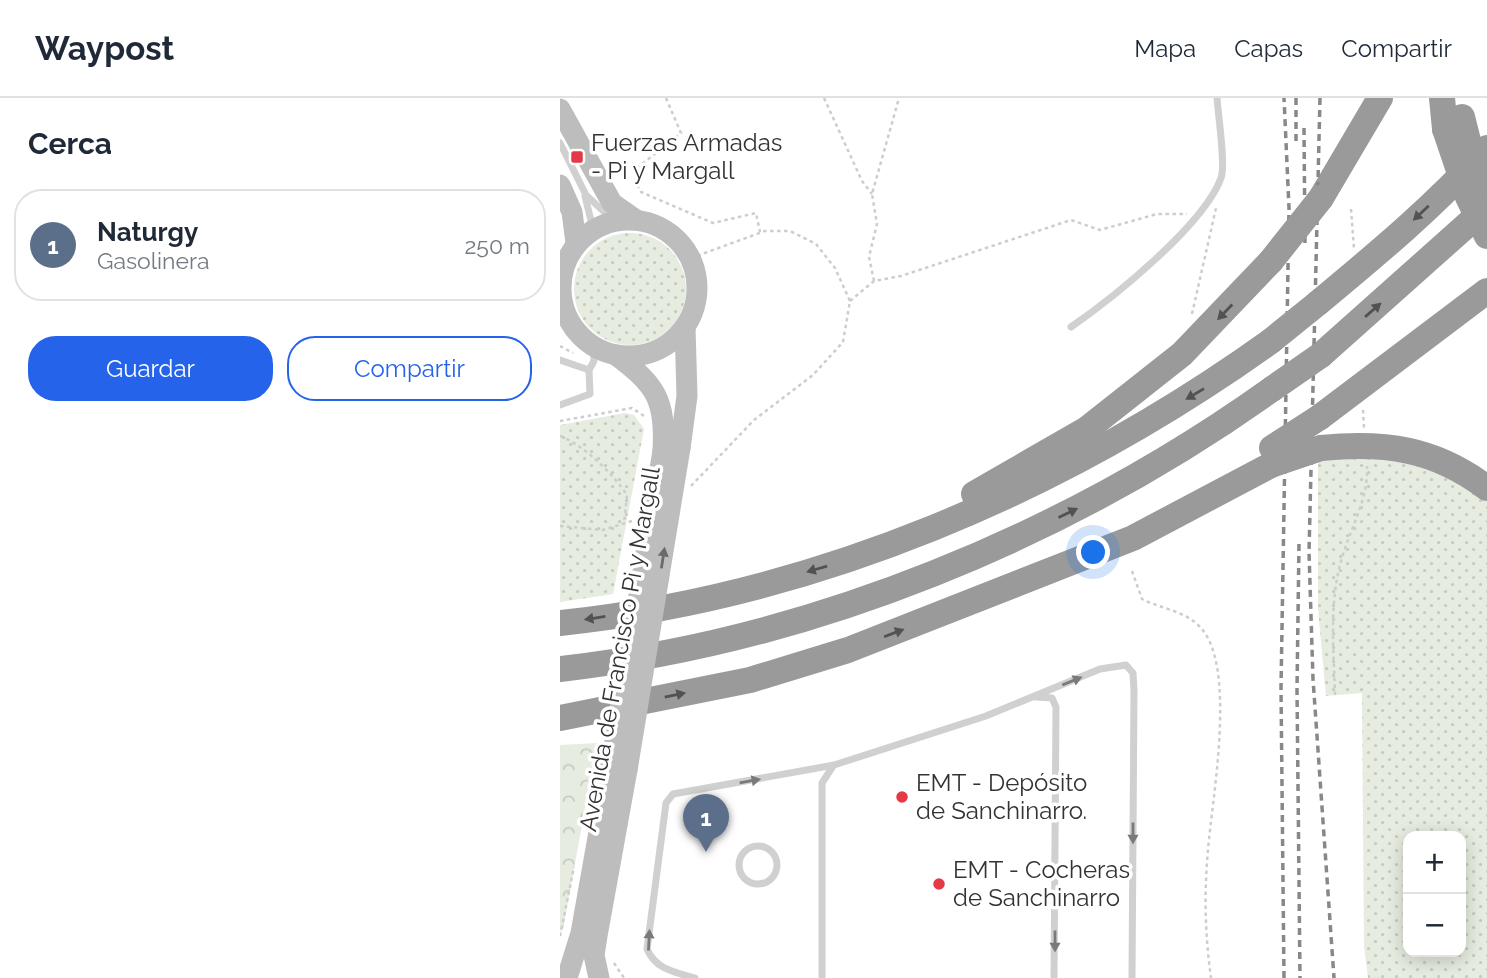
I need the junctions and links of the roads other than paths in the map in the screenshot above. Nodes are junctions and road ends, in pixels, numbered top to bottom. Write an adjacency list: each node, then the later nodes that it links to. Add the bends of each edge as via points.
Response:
1 (1217, 98): 19 (lane, via 1222,176 1194,223)
2 (1380, 98): 29 (highway, one-way to 29, bridge, via 1321,198 1271,261 1182,354 1087,429)
3 (1442, 98): 5 (highway)
4 (560, 109): 12 (street)
5 (1456, 115): 10 (highway, bridge); 14 (highway, bridge, via 1455,164)
6 (560, 143): 9 (lane)
7 (1487, 148): 29 (highway, one-way to 29, bridge, via 1378,254 1206,387 1042,480)
8 (560, 185): 15 (street, via 572,212)
9 (582, 188): 12 (lane, via 594,204); 13 (lane)
10 (1487, 193)
11 (1487, 207): 28 (highway, one-way to 11, bridge, via 1131,481 1321,355)
12 (624, 220): 13 (street); 18 (street, via 668,232 691,257 697,292)
13 (593, 229): 15 (street)
14 (1487, 236)
15 (576, 243): 16 (street)
16 (560, 288): 20 (street)
17 (1487, 291): 26 (highway, bridge)
18 (685, 327): 21 (street, via 654,351); 25 (street, Avenida de Francisco Pi y Margall, via 687,396)
19 (1071, 327)
20 (565, 335): 23 (street)
21 (616, 355): 23 (street); 25 (street, Avenida de Francisco Pi y Margall, via 646,377 660,400)
22 (560, 360): 23 (lane)
23 (591, 361): 24 (lane, via 590,394)
24 (560, 405)
25 (672, 449): 36 (street, Avenida de Francisco Pi y Margall, bridge)
26 (1271, 456): 27 (highway, bridge, via 1367,443 1395,446 1452,466); 34 (highway, one-way to 26, via 762,676 848,650 1036,576)
27 (1487, 488)
28 (1019, 537): 31 (highway, via 928,574 751,633 673,652); 32 (highway, via 945,577 824,623 673,663)
29 (881, 546): 30 (highway, one-way to 30, via 723,595)
30 (560, 623)
31 (560, 669)
32 (560, 681)
33 (1032, 697): 35 (lane); 44 (lane, one-way to 44, via 1052,698 1056,707); 45 (lane, one-way to 45, via 1100,669 1126,665 1133,673)
34 (560, 718)
35 (834, 765): 42 (lane, one-way to 35, via 662,967 647,949 666,803 673,794); 43 (lane, via 822,783)
36 (619, 770): 38 (street, Avenida de Francisco Pi y Margall); 41 (street, Avenida de Francisco Pi y Margall, via 594,955)
37 (741, 856): 37 (lane, via 739,868 749,883 762,885 776,873 777,860 769,850 751,847)
38 (567, 935): 39 (street); 40 (street, Avenida de Francisco Pi y Margall)
39 (560, 961)
40 (567, 978)
41 (599, 978)
42 (695, 978)
43 (822, 978)
44 (1054, 978)
45 (1132, 978)

